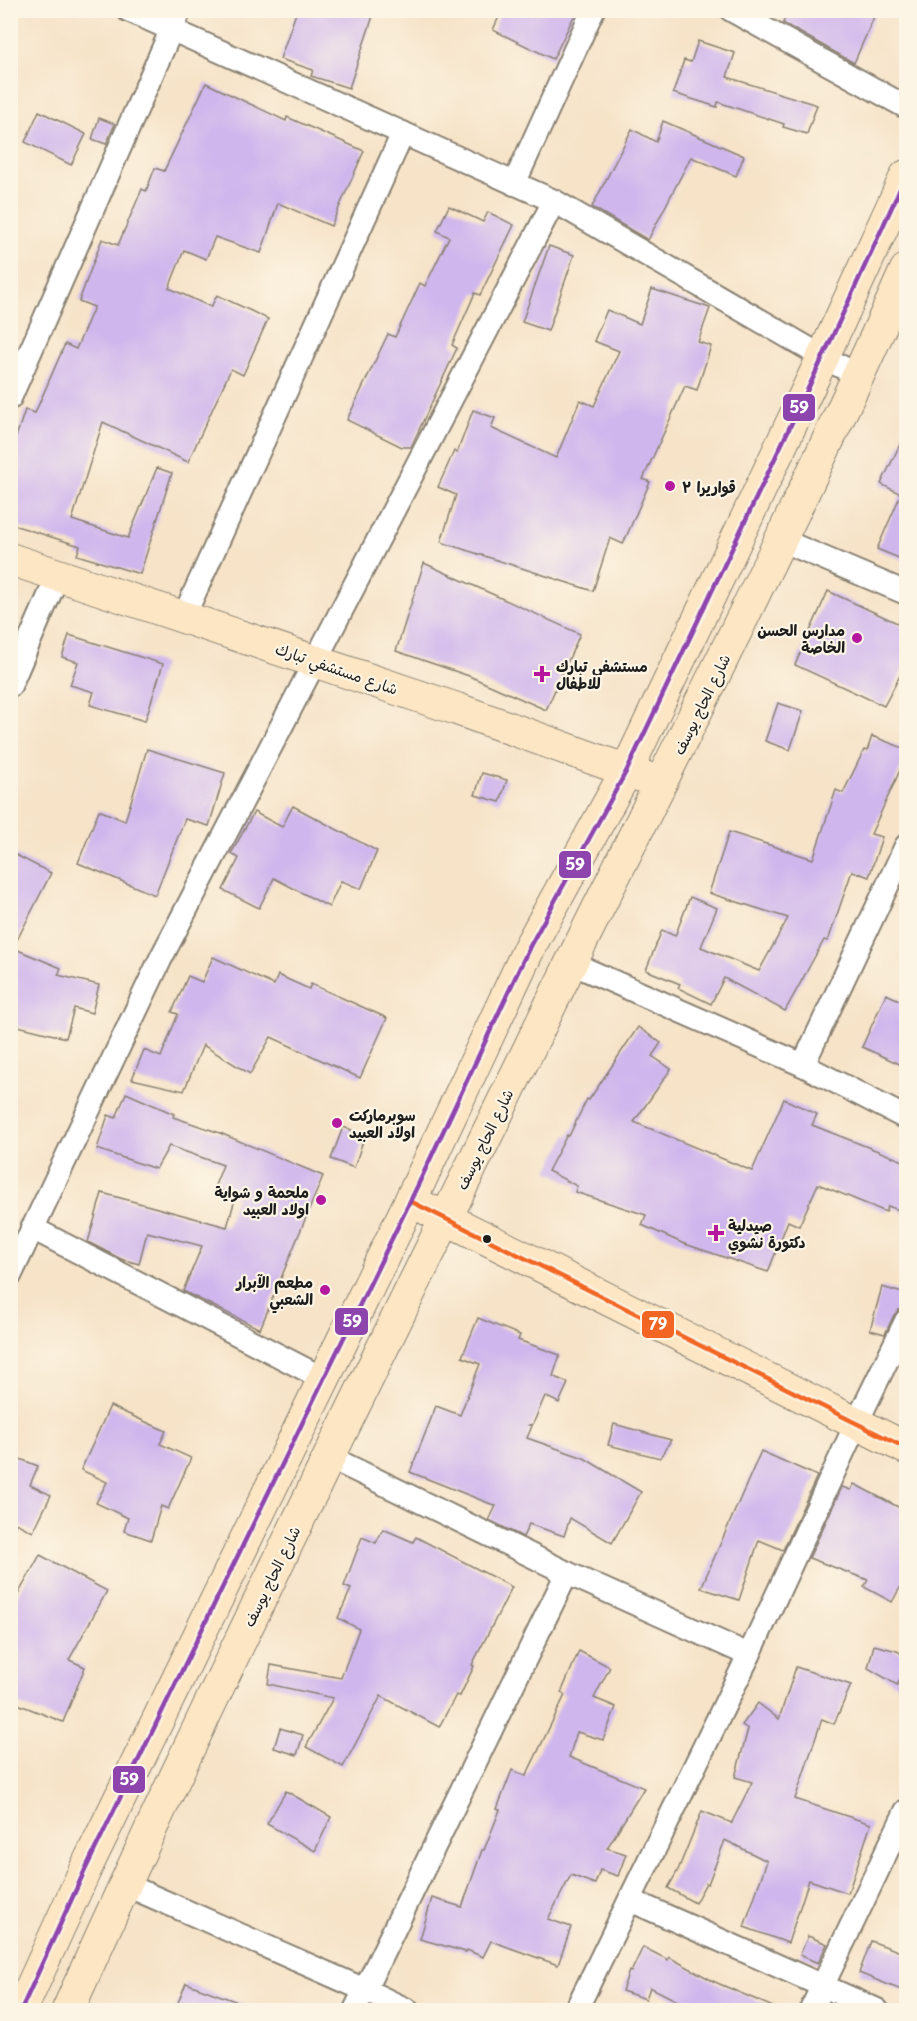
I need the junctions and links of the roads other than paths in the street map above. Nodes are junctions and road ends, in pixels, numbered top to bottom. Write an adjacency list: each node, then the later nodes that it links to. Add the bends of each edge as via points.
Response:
1 (128, 10): 4 (street)
2 (592, 10): 8 (street)
3 (731, 10): 5 (street)
4 (176, 21): 6 (street); 13 (street)
5 (906, 107)
6 (404, 133): 8 (street); 18 (street)
7 (906, 176): 11 (main road)
8 (514, 184): 9 (street)
9 (554, 201): 11 (street); 19 (street)
10 (906, 270): 12 (main road, شارع الحاج يوسف)
11 (823, 357): 12 (street); 21 (main road)
12 (859, 376): 14 (main road, شارع الحاج يوسف)
13 (10, 398)
14 (781, 540): 17 (street); 22 (main road, شارع الحاج يوسف)
15 (10, 559): 16 (main road, شارع مستشفي تبارك)
16 (58, 575): 18 (main road, شارع مستشفي تبارك); 20 (street)
17 (906, 593)
18 (184, 616): 19 (main road, شارع مستشفي تبارك)
19 (315, 660): 21 (main road, شارع مستشفي تبارك); 29 (street, via 161,958)
20 (10, 686)
21 (627, 770): 22 (main road, شارع مستشفي تبارك); 27 (main road, via 530,946)
22 (662, 783): 24 (main road, شارع الحاج يوسف)
23 (906, 846): 25 (street)
24 (571, 963): 25 (street); 28 (main road, شارع الحاج يوسف)
25 (803, 1065): 26 (street)
26 (906, 1118)
27 (410, 1201): 28 (main road); 32 (main road)
28 (445, 1218): 33 (main road); 35 (main road, شارع الحاج يوسف)
29 (32, 1228): 30 (street); 32 (street)
30 (10, 1276)
31 (906, 1321): 33 (street)
32 (324, 1379): 43 (main road)
33 (857, 1422): 34 (main road); 37 (street)
34 (906, 1449)
35 (329, 1456): 36 (street); 39 (main road, شارع الحاج يوسف)
36 (567, 1572): 37 (street); 42 (street)
37 (749, 1655): 40 (street)
38 (906, 1810): 41 (street)
39 (124, 1884): 42 (street); 44 (main road, شارع الحاج يوسف)
40 (630, 1900): 41 (street); 47 (street)
41 (824, 1985): 48 (street); 49 (street)
42 (365, 1990): 45 (street); 46 (street)
43 (21, 2010)
44 (68, 2010)
45 (355, 2010)
46 (407, 2010)
47 (576, 2010)
48 (811, 2010)
49 (877, 2010)

